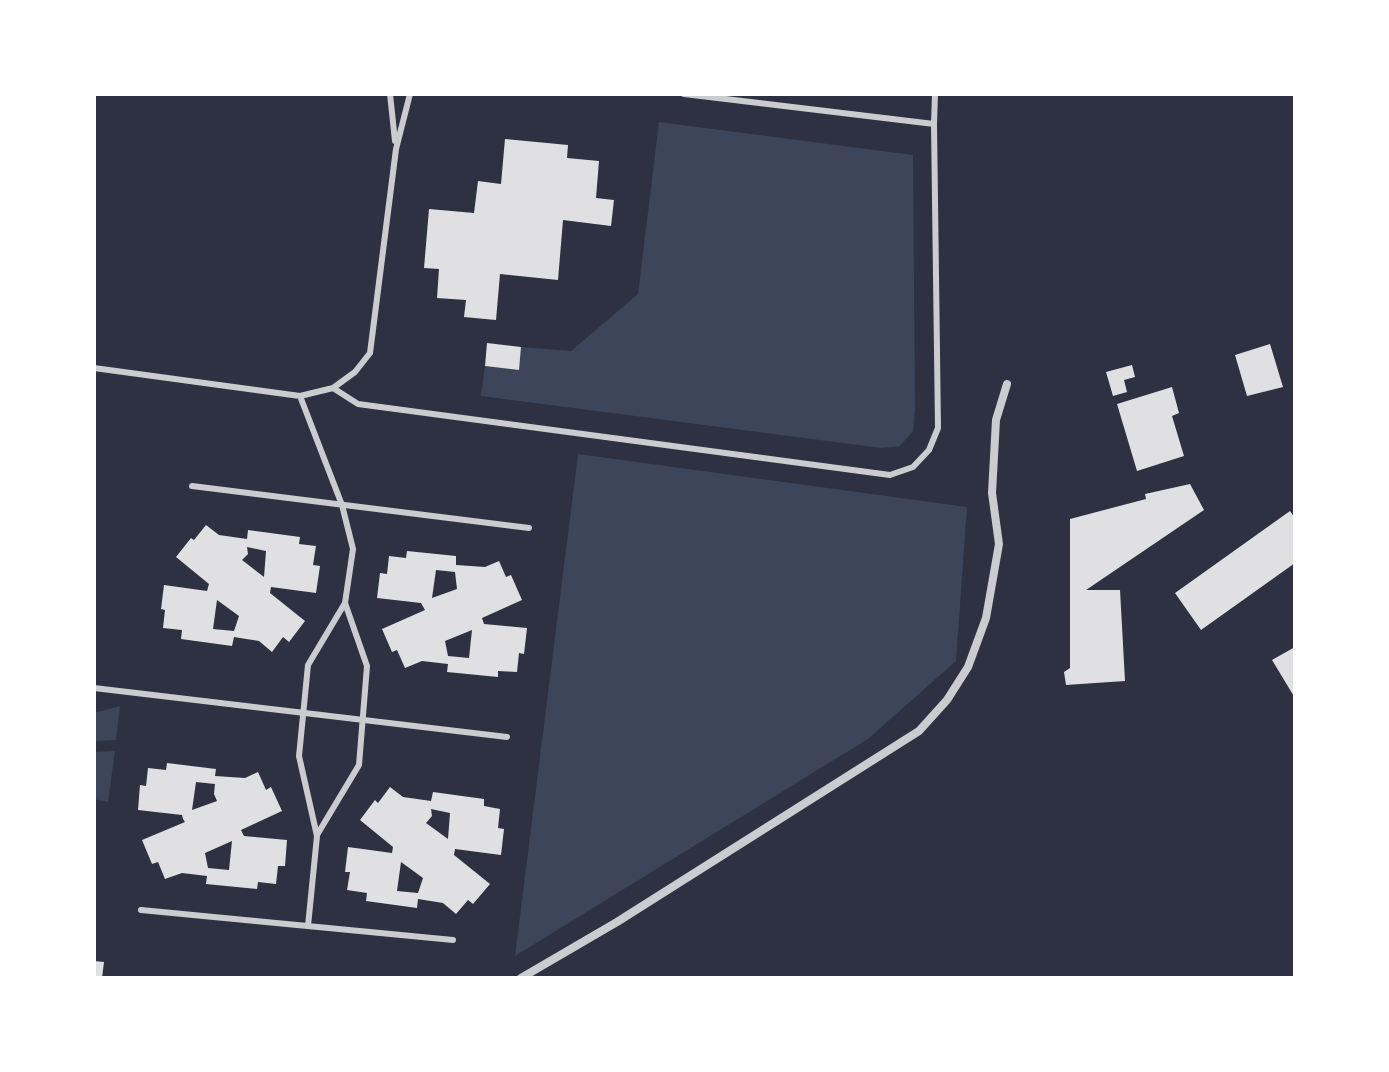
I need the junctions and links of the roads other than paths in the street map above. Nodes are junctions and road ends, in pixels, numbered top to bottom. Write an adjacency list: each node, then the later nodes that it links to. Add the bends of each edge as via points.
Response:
1 (390, 94): 6 (lane)
2 (410, 94): 6 (lane)
3 (684, 94): 5 (lane)
4 (935, 94): 5 (lane)
5 (934, 124): 9 (lane, via 938,428 929,450 913,467 890,475 358,404)
6 (396, 149): 9 (lane, via 370,353)
7 (94, 368): 10 (lane)
8 (1007, 384): 23 (street, via 996,420 992,493 999,544 986,618 968,667 947,700 919,731)
9 (333, 388): 10 (lane)
10 (300, 396): 12 (lane)
11 (192, 486): 12 (lane)
12 (342, 505): 13 (lane); 14 (lane, via 353,549)
13 (529, 528)
14 (345, 603): 16 (lane, via 308,665); 17 (lane, via 367,666)
15 (94, 688): 16 (lane)
16 (303, 712): 17 (lane); 19 (lane, via 299,756)
17 (363, 719): 18 (lane); 19 (lane, via 359,765)
18 (507, 737)
19 (317, 836): 21 (lane)
20 (141, 910): 21 (lane)
21 (308, 926): 22 (lane)
22 (453, 940)
23 (521, 978)

